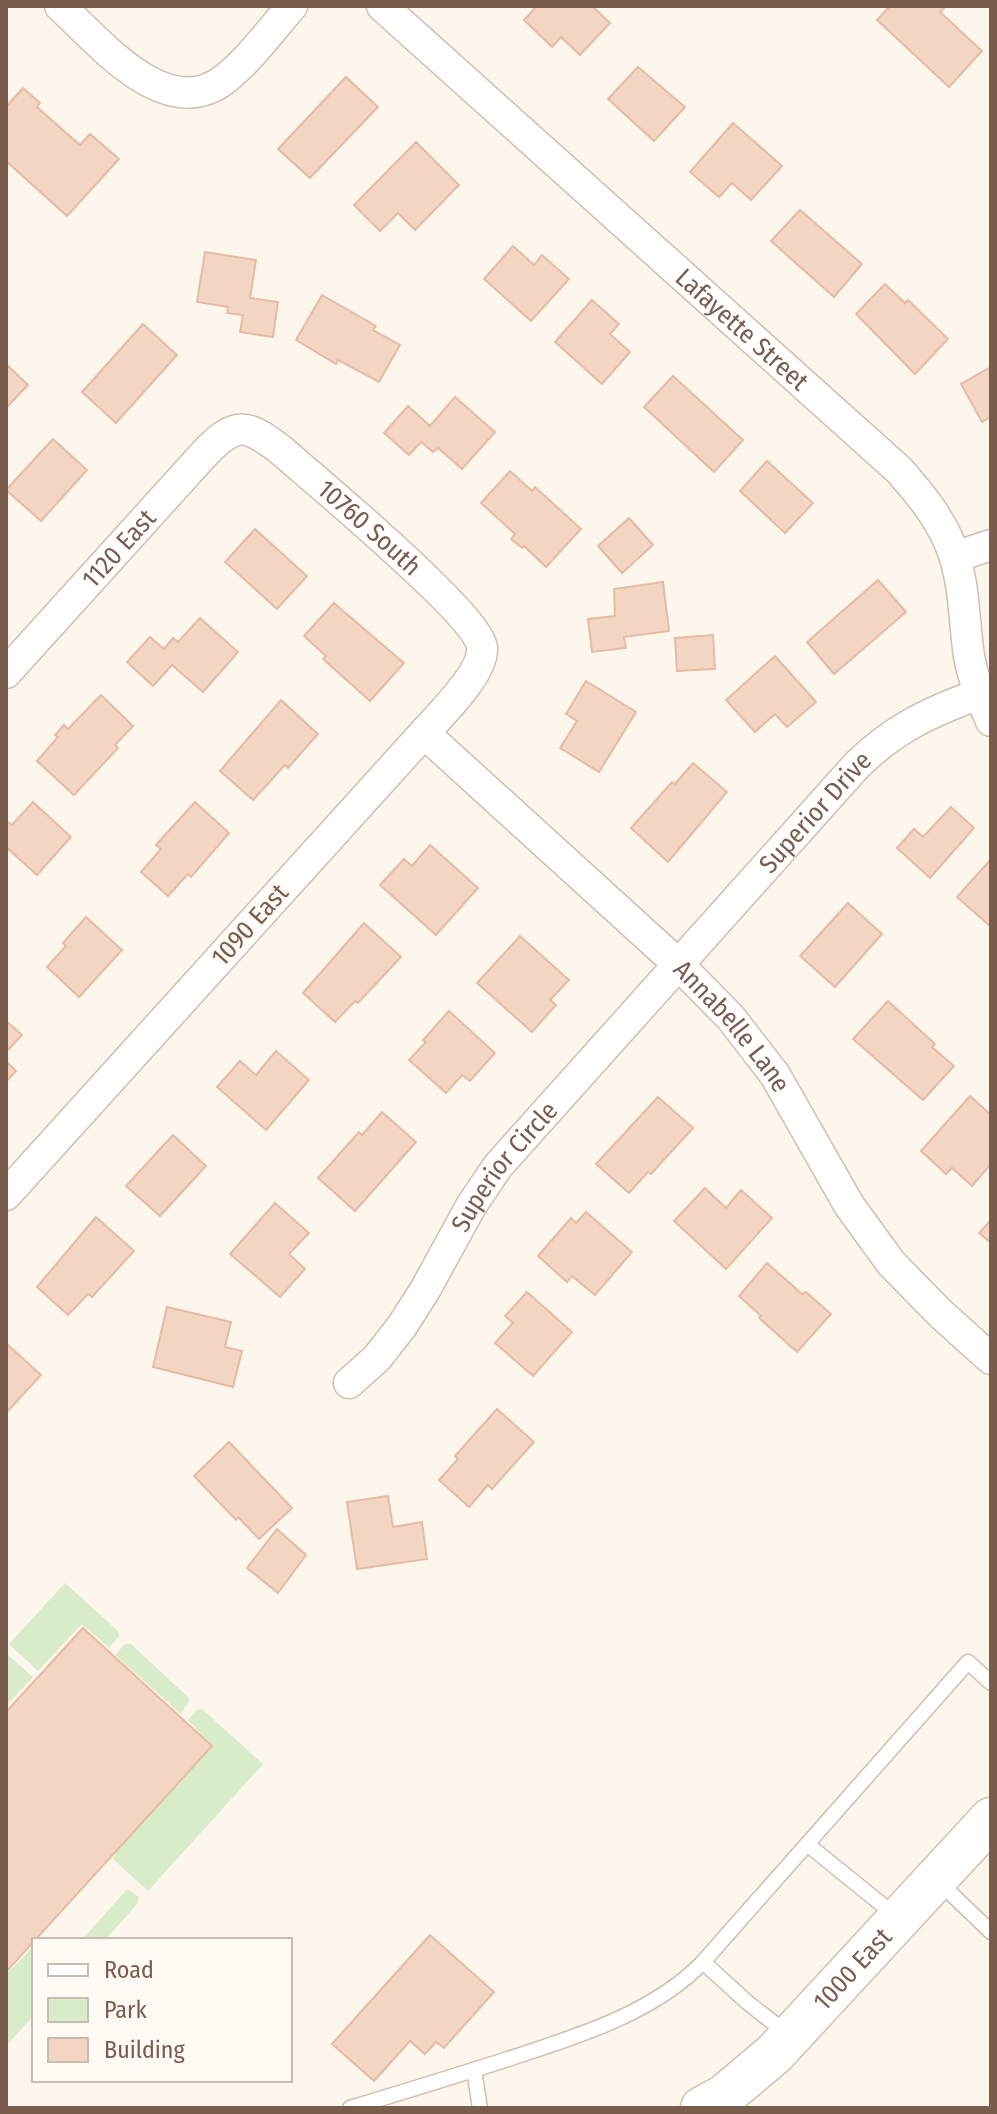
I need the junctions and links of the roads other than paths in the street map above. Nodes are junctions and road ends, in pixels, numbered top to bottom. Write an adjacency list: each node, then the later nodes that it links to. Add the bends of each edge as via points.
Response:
1 (60, 6): 2 (street, via 137,76 173,91 208,89 223,80)
2 (292, 6)
3 (382, 6): 6 (street, Lafayette Street, via 899,470 941,524)
4 (237, 429): 7 (street, 10760 South, via 268,440 329,492 461,613); 8 (street, 1120 East, via 205,453)
5 (991, 545): 6 (street)
6 (955, 557): 9 (street, Lafayette Street, via 969,657)
7 (482, 649): 10 (street, 1090 East, via 465,686)
8 (6, 673)
9 (985, 707): 11 (street, Superior Drive, via 908,724 881,742)
10 (424, 733): 11 (street, Annabelle Lane); 12 (street, 1090 East)
11 (678, 964): 13 (street, Annabelle Lane, via 731,1018 775,1075 849,1205 891,1263); 14 (street, Superior Circle, via 498,1166 402,1326)
12 (6, 1195)
13 (991, 1359)
14 (349, 1383)
15 (991, 1683): 17 (lane, via 968,1662)
16 (991, 1819): 18 (street, 1000 East)
17 (807, 1844): 19 (lane); 21 (lane)
18 (936, 1879): 19 (street, 1000 East); 20 (lane)
19 (899, 1919): 22 (street, 1000 East)
20 (991, 1932)
21 (703, 1962): 22 (lane); 23 (lane, via 648,2004)
22 (791, 2036): 26 (street, 1000 East, via 724,2096)
23 (474, 2070): 24 (lane); 25 (lane)
24 (350, 2108)
25 (480, 2108)
26 (702, 2108)

